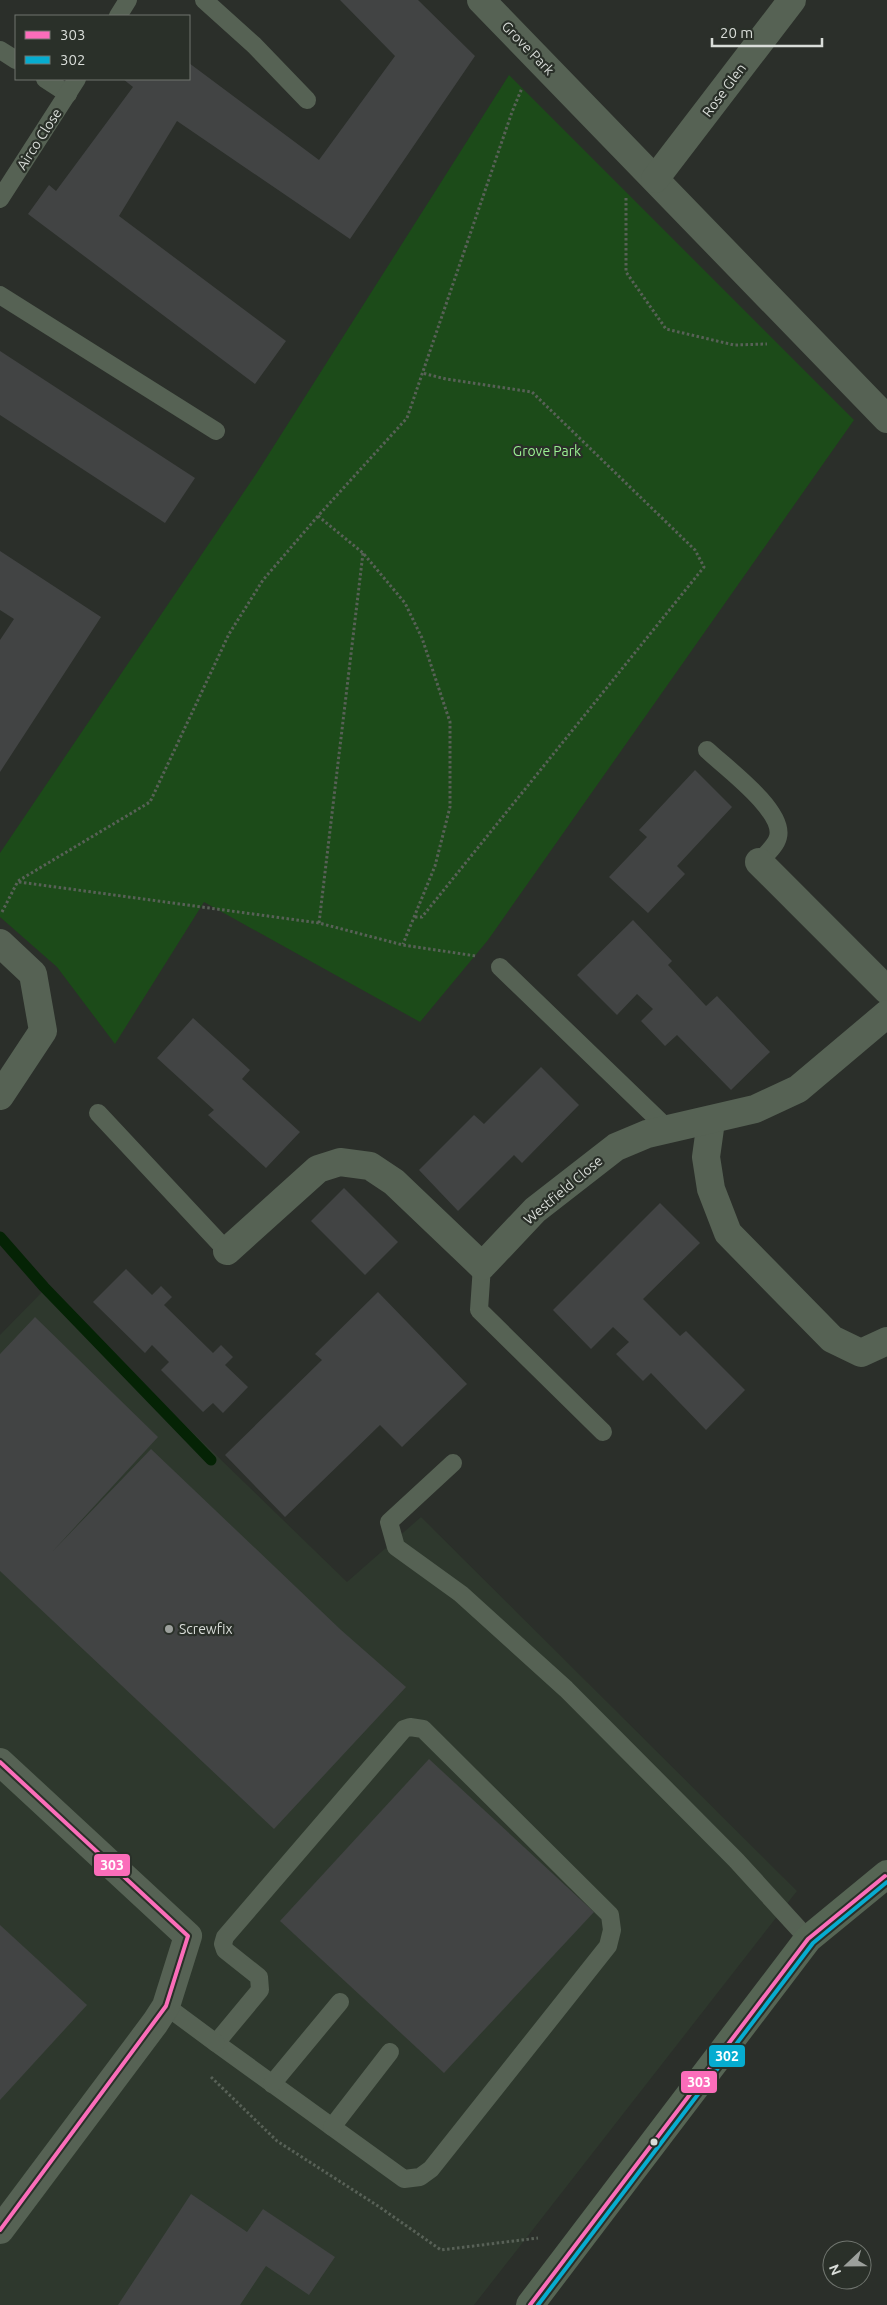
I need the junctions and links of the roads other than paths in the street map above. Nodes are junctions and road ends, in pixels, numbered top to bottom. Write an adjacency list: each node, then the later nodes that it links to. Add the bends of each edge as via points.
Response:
1 (128, 0): 5 (lane)
2 (204, 0): 10 (lane, via 254,45)
3 (481, 0): 11 (street, Grove Park)
4 (792, 0): 11 (street, Rose Glen)
5 (119, 15)
6 (0, 50): 7 (lane)
7 (15, 59)
8 (49, 80): 9 (lane)
9 (73, 86): 12 (lane, Airco Close)
10 (307, 100)
11 (655, 179): 14 (street, Grove Park)
12 (0, 199)
13 (0, 295): 15 (lane)
14 (887, 419)
15 (216, 431)
16 (707, 750): 17 (lane, via 764,802 775,817 778,839)
17 (759, 862): 20 (street)
18 (0, 942): 22 (street, via 33,974 42,1030)
19 (500, 967): 25 (lane)
20 (887, 990)
21 (887, 1014): 24 (street, Westfield Close, via 798,1089 755,1109)
22 (0, 1096)
23 (98, 1113): 26 (lane)
24 (711, 1121): 25 (street, Westfield Close); 28 (street, via 706,1157 712,1189 728,1233 832,1339 861,1353)
25 (669, 1130): 27 (street, Westfield Close, via 647,1134 616,1147 535,1210)
26 (227, 1251): 27 (street, via 318,1169 340,1162 370,1166 394,1182)
27 (482, 1266): 29 (lane, via 479,1310)
28 (887, 1341)
29 (603, 1432)
30 (454, 1463): 33 (lane, via 389,1522 396,1546 461,1594 566,1689 736,1860)
31 (0, 1762): 35 (street, via 188,1936)
32 (886, 1877): 33 (street)
33 (808, 1939): 41 (street)
34 (340, 2002): 38 (lane)
35 (166, 2006): 36 (lane); 40 (street)
36 (216, 2043): 38 (lane); 39 (lane, via 260,1990 261,1984 259,1977 225,1950 225,1936 404,1729 414,1727 423,1730 610,1915 612,1930 608,1946 431,2169 420,2177 404,2179)
37 (390, 2052): 39 (lane)
38 (272, 2084): 39 (lane)
39 (332, 2127)
40 (0, 2230)
41 (530, 2305)

